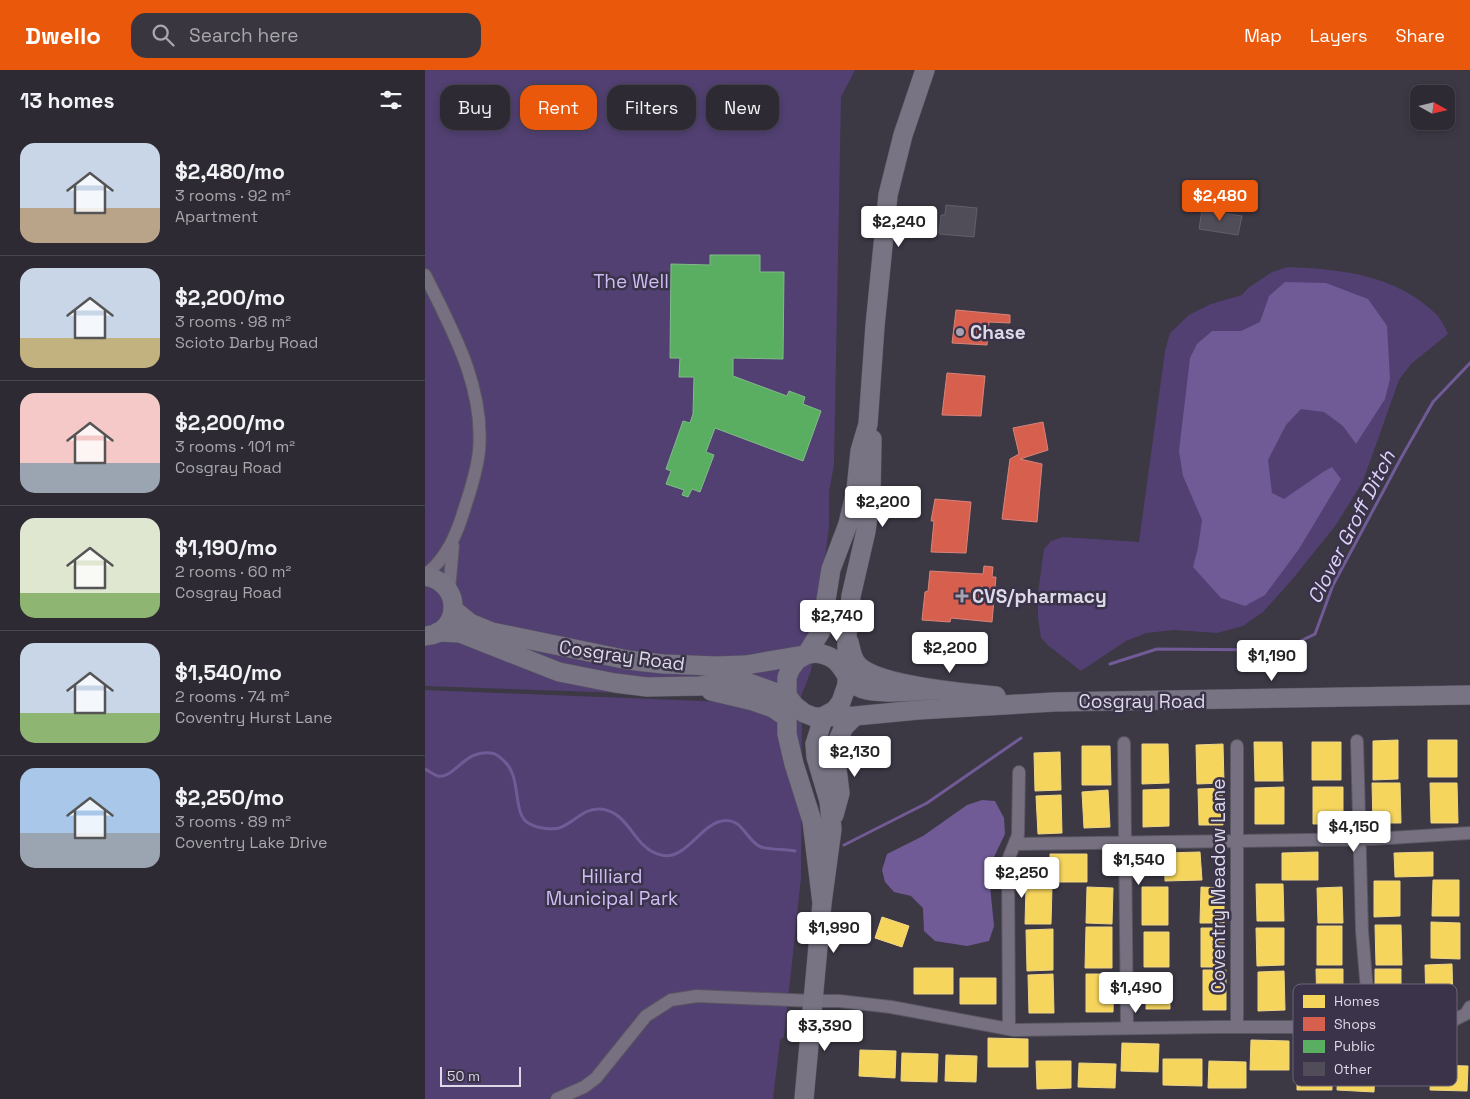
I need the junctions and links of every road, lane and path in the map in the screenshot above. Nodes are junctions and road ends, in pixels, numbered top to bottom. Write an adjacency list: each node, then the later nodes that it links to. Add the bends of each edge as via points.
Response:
1 (925, 70): 3 (main road, via 888,195)
2 (425, 274): 4 (street, via 467,364 477,407 479,451 473,483)
3 (867, 424): 9 (main road, via 873,442 871,495 851,596); 10 (main road, via 848,524 831,569 821,631)
4 (454, 538): 5 (street, via 444,556); 6 (street)
5 (425, 576): 6 (main road, via 442,582)
6 (449, 590): 7 (main road)
7 (453, 609): 8 (main road, Cosgray Road, via 446,626); 10 (main road, Cosgray Road, via 470,623 492,632 628,660 716,666 746,665)
8 (432, 634): 12 (main road, Cosgray Road, via 460,634 559,672 605,682 647,687)
9 (847, 635): 11 (main road); 13 (main road, Cosgray Road, via 852,656 867,671)
10 (806, 655): 11 (main road, Cosgray Road, via 825,654 835,659); 15 (main road, via 797,660 787,677)
11 (846, 675): 13 (main road, Cosgray Road, via 863,688); 17 (main road, via 847,685 841,702)
12 (700, 686): 15 (main road, Cosgray Road, via 749,683); 19 (main road, Cosgray Road, via 773,708)
13 (933, 690): 16 (main road, Cosgray Road)
14 (1470, 696): 16 (main road, Cosgray Road)
15 (788, 697): 17 (main road, Cosgray Road, via 804,714); 19 (main road)
16 (1054, 702): 18 (main road, Cosgray Road)
17 (824, 716): 18 (main road, Cosgray Road); 24 (main road, via 815,744 815,757 829,801)
18 (855, 716): 24 (main road, via 844,727 837,742 840,792)
19 (786, 717): 30 (main road, via 794,764 813,821)
20 (1357, 742): 26 (street)
21 (1124, 743): 28 (street)
22 (1237, 746): 27 (street, Coventry Meadow Lane)
23 (1019, 772): 29 (street, via 1018,836)
24 (831, 828): 30 (main road)
25 (1470, 833): 26 (street)
26 (1359, 840): 27 (street); 31 (street)
27 (1236, 842): 28 (street); 35 (street, Coventry Meadow Lane)
28 (1125, 843): 29 (street); 37 (street)
29 (1015, 844): 38 (street, via 1008,860)
30 (822, 903): 32 (main road)
31 (1366, 984)
32 (813, 1001): 38 (street, via 882,1006); 39 (street, via 697,996 671,1000 646,1016 596,1078); 40 (main road)
33 (1468, 1011): 34 (street)
34 (1457, 1018)
35 (1237, 1027): 36 (street); 37 (street)
36 (1293, 1027)
37 (1127, 1028): 38 (street)
38 (1009, 1029)
39 (557, 1099)
40 (804, 1099)

